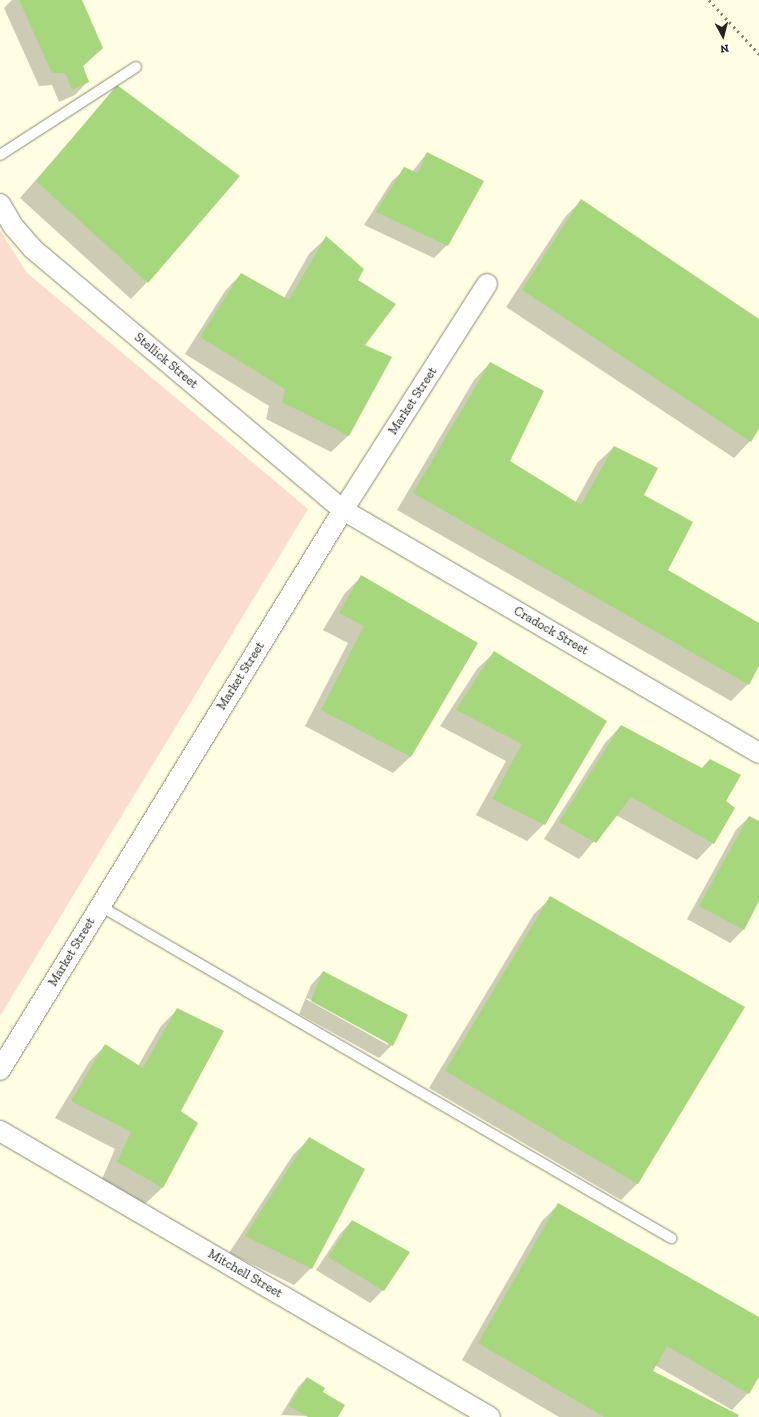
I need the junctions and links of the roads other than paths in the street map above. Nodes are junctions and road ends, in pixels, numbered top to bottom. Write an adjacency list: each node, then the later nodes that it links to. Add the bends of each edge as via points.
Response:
1 (136, 67): 2 (lane)
2 (0, 155)
3 (0, 204): 5 (street, Stellick Street, via 13,226 32,249)
4 (487, 284): 5 (street, Market Street)
5 (343, 510): 6 (street, Cradock Street); 7 (street, Market Street)
6 (759, 753)
7 (100, 906): 8 (street, Market Street); 10 (lane)
8 (0, 1070)
9 (0, 1131): 11 (street, Mitchell Street)
10 (671, 1238)
11 (490, 1417)

